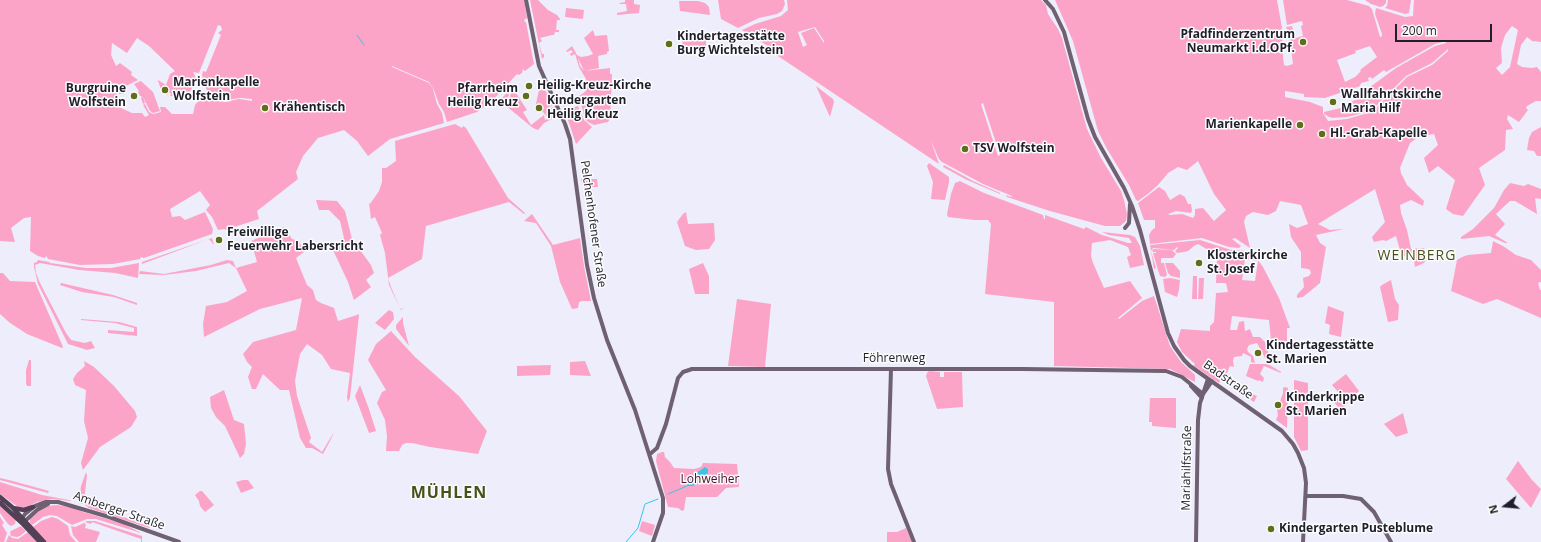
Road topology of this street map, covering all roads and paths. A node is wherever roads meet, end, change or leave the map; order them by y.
1 (526, 0) edge
2 (1046, 1) edge
3 (1129, 198) junction
4 (1125, 228) dead end
5 (891, 369) junction
6 (1210, 380) junction
7 (1202, 396) junction
8 (650, 454) junction
9 (1306, 496) junction
10 (0, 497) edge
11 (52, 502) junction
12 (0, 503) edge
13 (12, 507) junction
14 (33, 507) junction
15 (22, 521) junction
16 (40, 542) edge
17 (44, 542) edge
18 (179, 542) edge
19 (654, 542) edge
20 (914, 542) edge
21 (1196, 542) edge
22 (1303, 542) edge
23 (1391, 542) edge

1 - 8 main road, Pelchenhofener Straße
2 - 3 main road, Badstraße
3 - 4 main road
3 - 6 main road, Badstraße
5 - 7 main road, Föhrenweg
5 - 8 main road, Föhrenweg
5 - 20 main road
6 - 7 main road, Mariahilfstraße
6 - 9 main road, Badstraße
7 - 21 main road, Mariahilfstraße
8 - 19 main road, Pelchenhofener Straße
9 - 22 main road, Badstraße
9 - 23 main road
10 - 13 main road
11 - 14 main road, Amberger Straße
11 - 15 main road
11 - 18 main road, Amberger Straße
12 - 15 main road
13 - 14 main road
13 - 15 main road
14 - 15 main road
15 - 16 main road
15 - 17 main road

